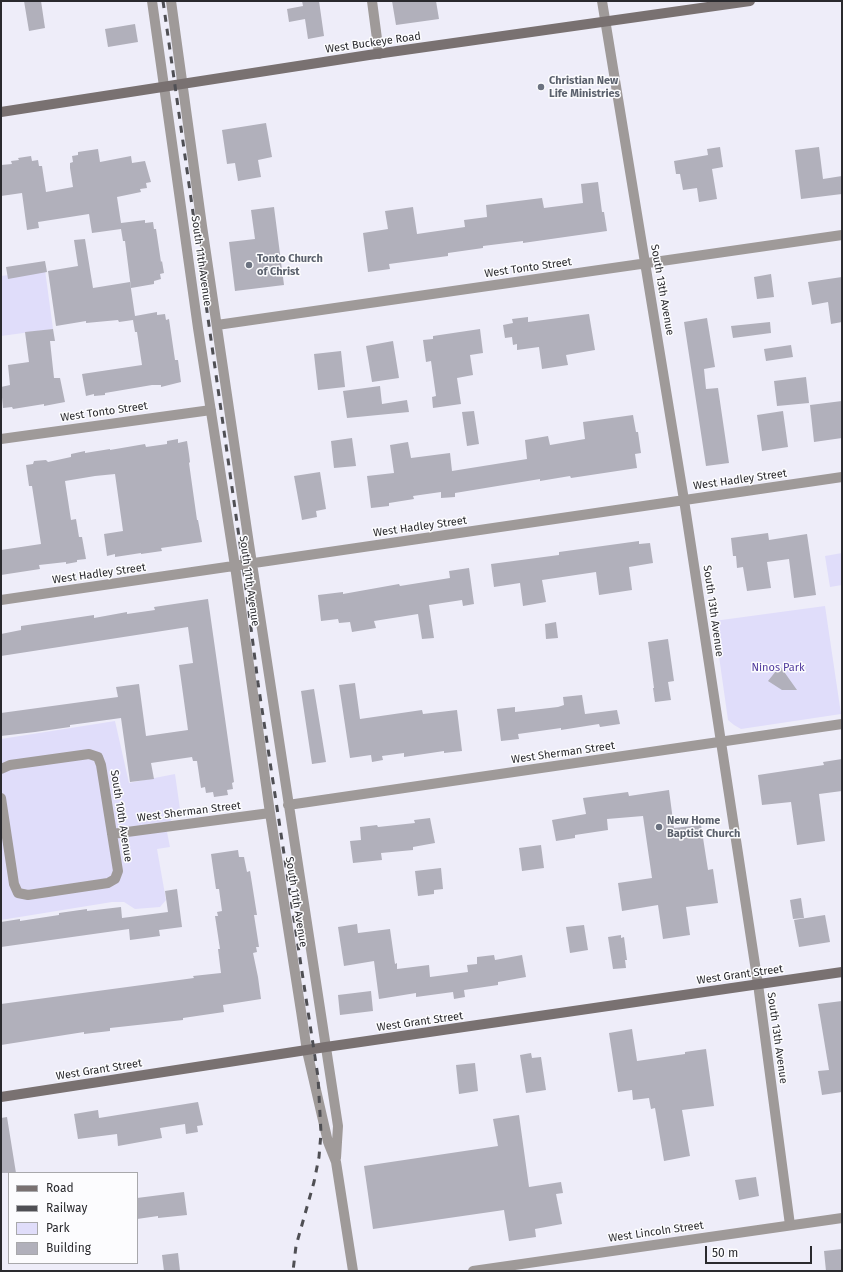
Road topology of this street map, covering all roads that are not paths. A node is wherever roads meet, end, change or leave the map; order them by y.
1 (152, 1) edge
2 (171, 1) edge
3 (372, 1) edge
4 (602, 1) edge
5 (750, 1) edge
6 (605, 21) junction
7 (379, 54) junction
8 (183, 84) junction
9 (165, 87) junction
10 (1, 112) edge
11 (842, 235) edge
12 (645, 263) junction
13 (216, 325) junction
14 (211, 410) junction
15 (1, 439) edge
16 (842, 477) edge
17 (684, 500) junction
18 (252, 563) junction
19 (235, 566) junction
20 (1, 600) edge
21 (842, 724) edge
22 (720, 742) junction
23 (1, 769) edge
24 (1, 798) edge
25 (288, 805) junction
26 (270, 813) junction
27 (112, 834) junction
28 (5, 850) edge
29 (842, 972) edge
30 (758, 984) junction
31 (326, 1047) junction
32 (308, 1051) junction
33 (1, 1097) edge
34 (336, 1162) junction
35 (842, 1218) edge
36 (790, 1225) junction
37 (353, 1271) edge
38 (473, 1271) edge

1 - 9 street, South 11th Avenue
2 - 8 street, South 11th Avenue
3 - 7 street
4 - 6 street, South 13th Avenue
5 - 6 main road, West Buckeye Road
6 - 7 main road, West Buckeye Road
6 - 12 street, South 13th Avenue
7 - 8 main road, West Buckeye Road
8 - 9 main road, West Buckeye Road
8 - 13 street, South 11th Avenue
9 - 10 main road, West Buckeye Road
9 - 14 street, South 11th Avenue
11 - 12 street, West Tonto Street
12 - 13 street, West Tonto Street
12 - 17 street, South 13th Avenue
13 - 18 street, South 11th Avenue
14 - 15 street, West Tonto Street
14 - 19 street, South 11th Avenue
16 - 17 street, West Hadley Street
17 - 18 street, West Hadley Street
17 - 22 street, South 13th Avenue
18 - 19 street, West Hadley Street
18 - 25 street, South 11th Avenue
19 - 20 street, West Hadley Street
19 - 26 street, South 11th Avenue
21 - 22 street, West Sherman Street
22 - 25 street, West Sherman Street
22 - 30 street, South 13th Avenue
23 - 27 street, South 10th Avenue
24 - 28 street
25 - 31 street, South 11th Avenue
26 - 27 street, West Sherman Street
26 - 32 street, South 11th Avenue
27 - 28 street, South 10th Avenue
29 - 30 main road, West Grant Street
30 - 31 main road, West Grant Street
30 - 36 street, South 13th Avenue
31 - 32 main road, West Grant Street
31 - 34 street, South 11th Avenue
32 - 33 main road, West Grant Street
32 - 34 street, South 11th Avenue
34 - 37 street, South 11th Avenue
35 - 36 street, West Lincoln Street
36 - 38 street, West Lincoln Street

